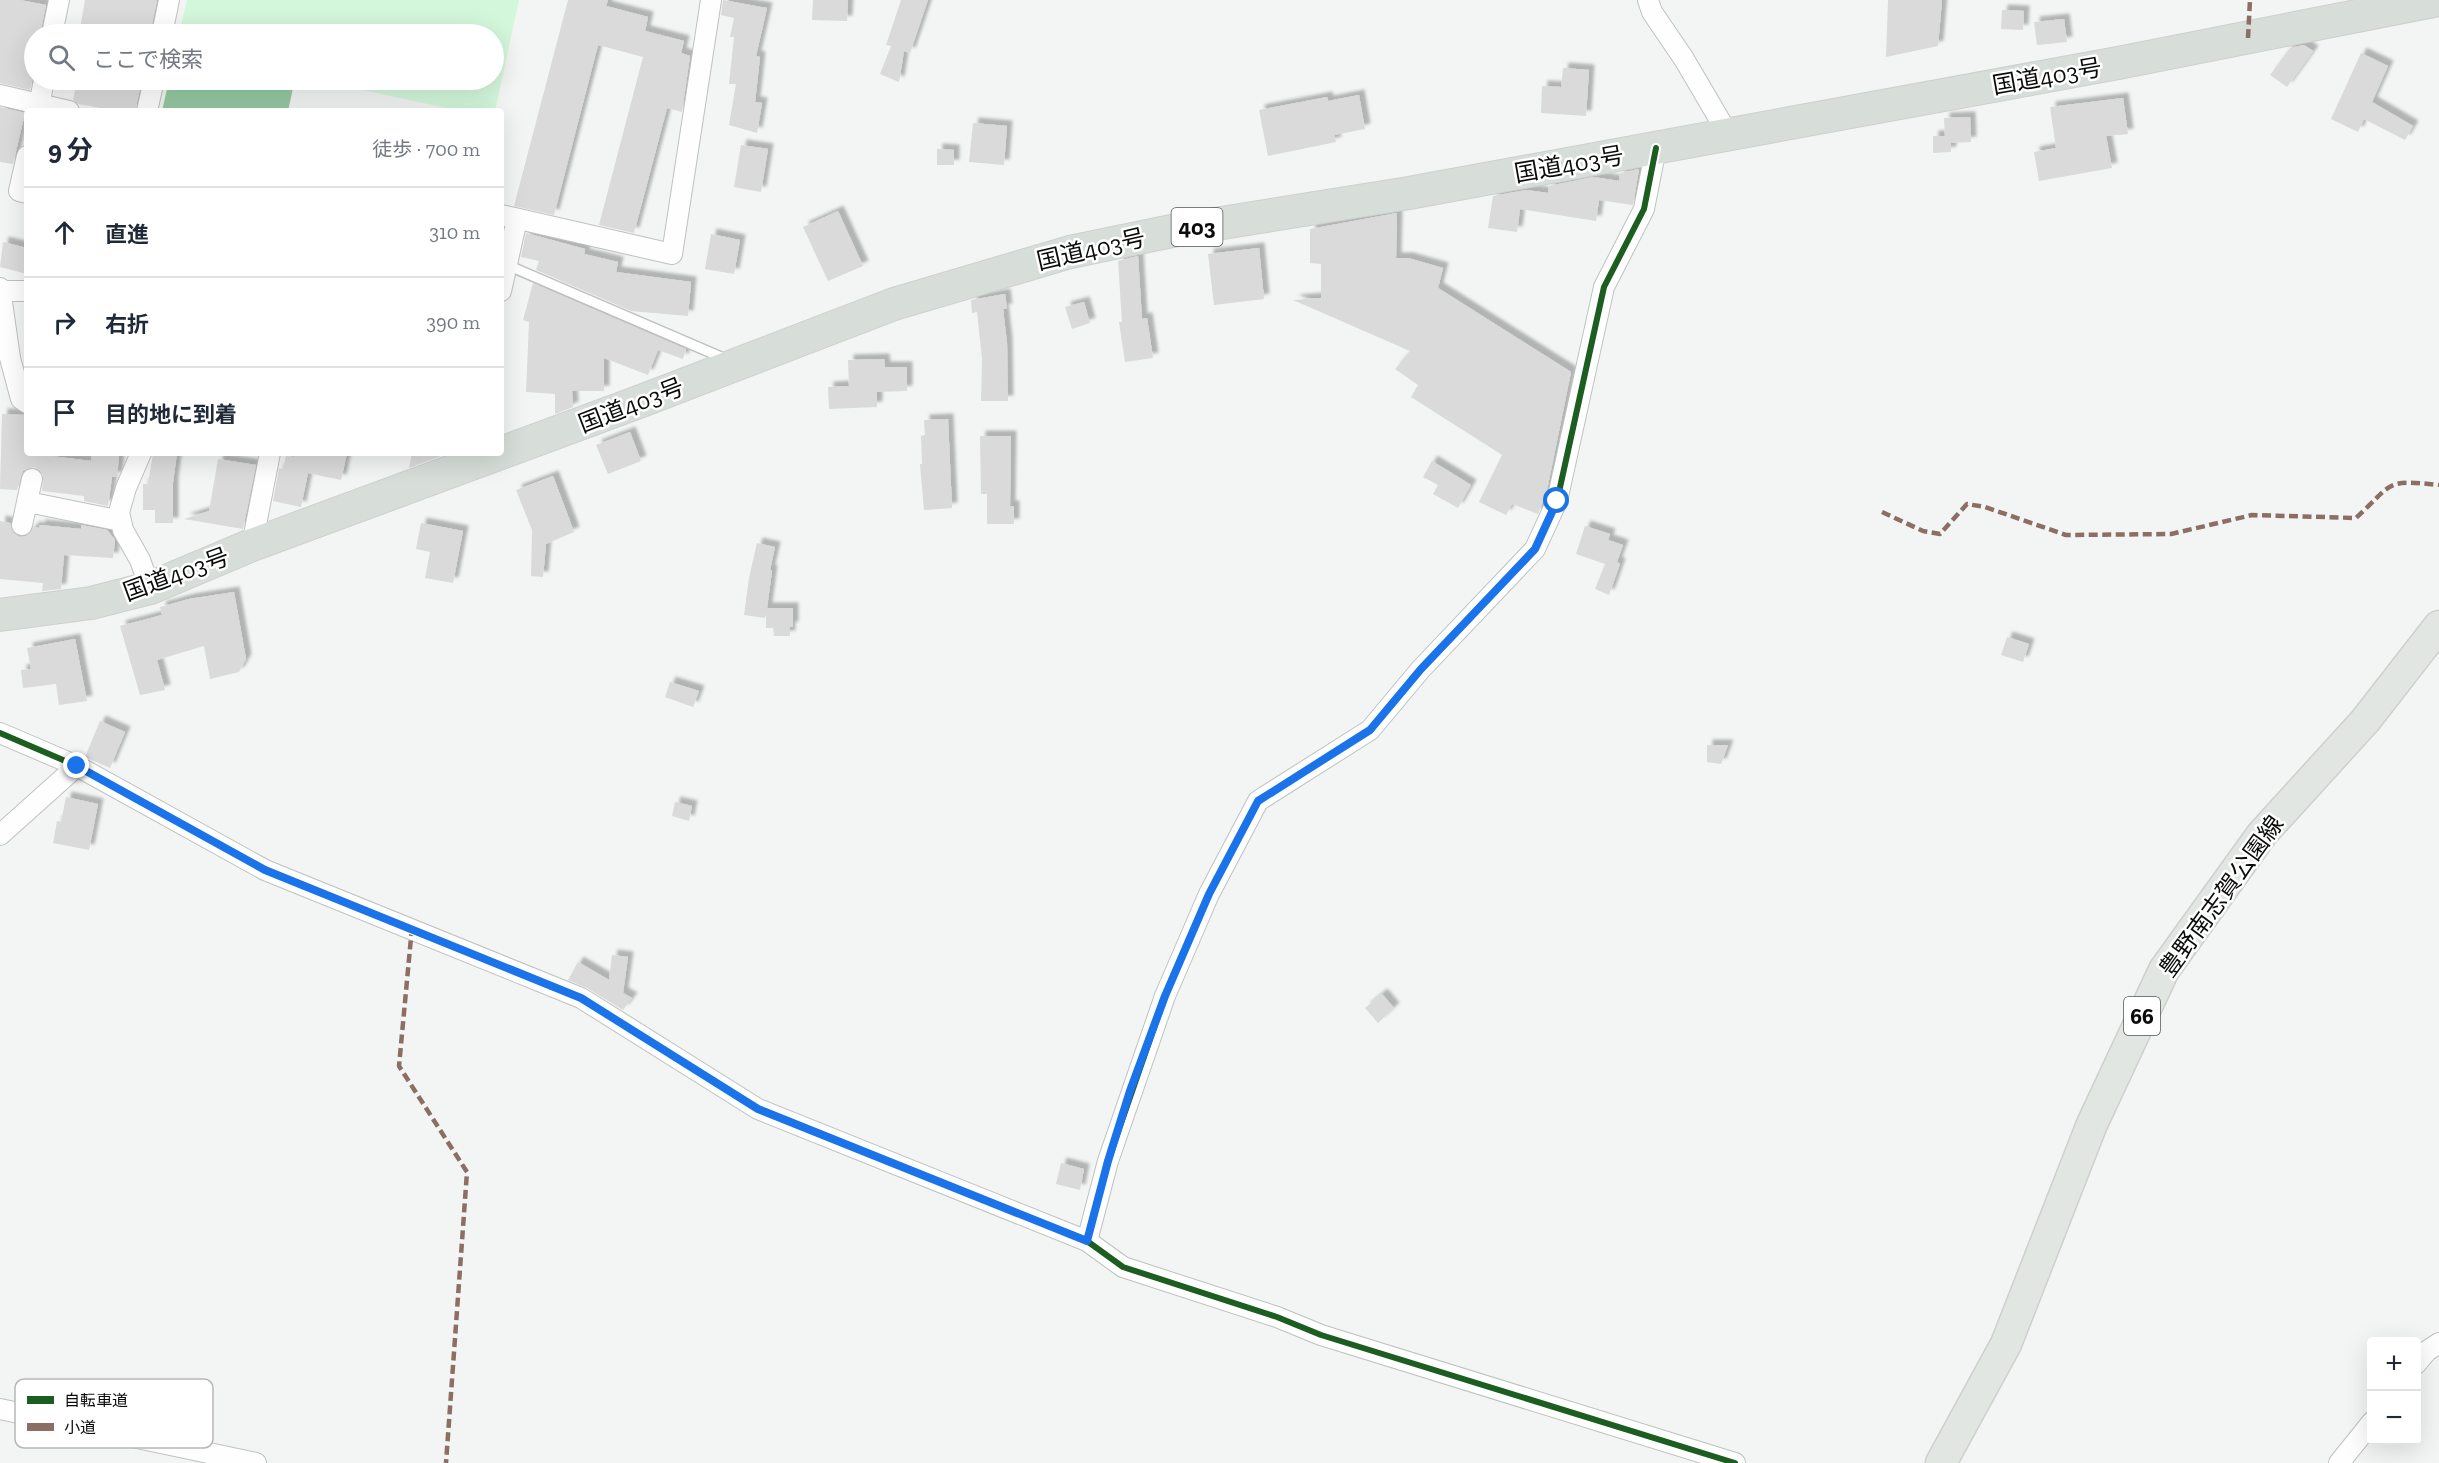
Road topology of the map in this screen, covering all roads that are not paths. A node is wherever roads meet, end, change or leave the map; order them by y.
1 (59, 0) edge
2 (169, 0) edge
3 (711, 0) edge
4 (1648, 0) edge
5 (2438, 0) edge
6 (54, 24) edge
7 (164, 24) edge
8 (42, 90) edge
9 (152, 90) edge
10 (0, 95) edge
11 (39, 108) edge
12 (148, 108) edge
13 (1728, 134) junction
14 (1656, 147) junction
15 (24, 169) edge
16 (24, 192) edge
17 (509, 217) edge
18 (507, 265) junction
19 (504, 278) edge
20 (1, 289) edge
21 (24, 291) edge
22 (739, 365) junction
23 (24, 401) edge
24 (504, 449) edge
25 (140, 456) edge
26 (269, 456) edge
27 (479, 458) edge
28 (32, 479) dead end
29 (28, 502) junction
30 (121, 521) junction
31 (22, 525) dead end
32 (252, 545) junction
33 (150, 588) junction
34 (0, 615) edge
35 (2439, 626) edge
36 (0, 733) edge
37 (77, 766) junction
38 (0, 836) edge
39 (1087, 1241) junction
40 (2439, 1343) edge
41 (2421, 1358) edge
42 (0, 1409) edge
43 (15, 1412) edge
44 (2367, 1428) edge
45 (185, 1448) edge
46 (256, 1463) edge
47 (1735, 1463) edge
48 (1941, 1463) edge
49 (2339, 1463) edge

1 - 6 street
2 - 7 street
3 - 17 street
4 - 13 street
5 - 13 highway, 国道403号 / 403
8 - 11 street
9 - 12 street
10 - 11 street
13 - 14 highway, 国道403号 / 403
14 - 22 highway, 国道403号 / 403
14 - 39 street
15 - 16 street
17 - 18 street
18 - 19 street
18 - 22 lane
20 - 21 street
20 - 23 street
22 - 24 highway, 国道403号 / 403
25 - 30 street
26 - 32 street
27 - 32 highway, 国道403号 / 403
28 - 29 street
29 - 30 street
29 - 31 street
30 - 33 street
32 - 33 highway, 国道403号 / 403
33 - 34 highway, 国道403号 / 403
35 - 48 main road, 豊野南志賀公園線 / 66
36 - 37 street
37 - 38 street
37 - 39 street
39 - 47 street
40 - 41 street
42 - 43 street
44 - 49 street
45 - 46 street

